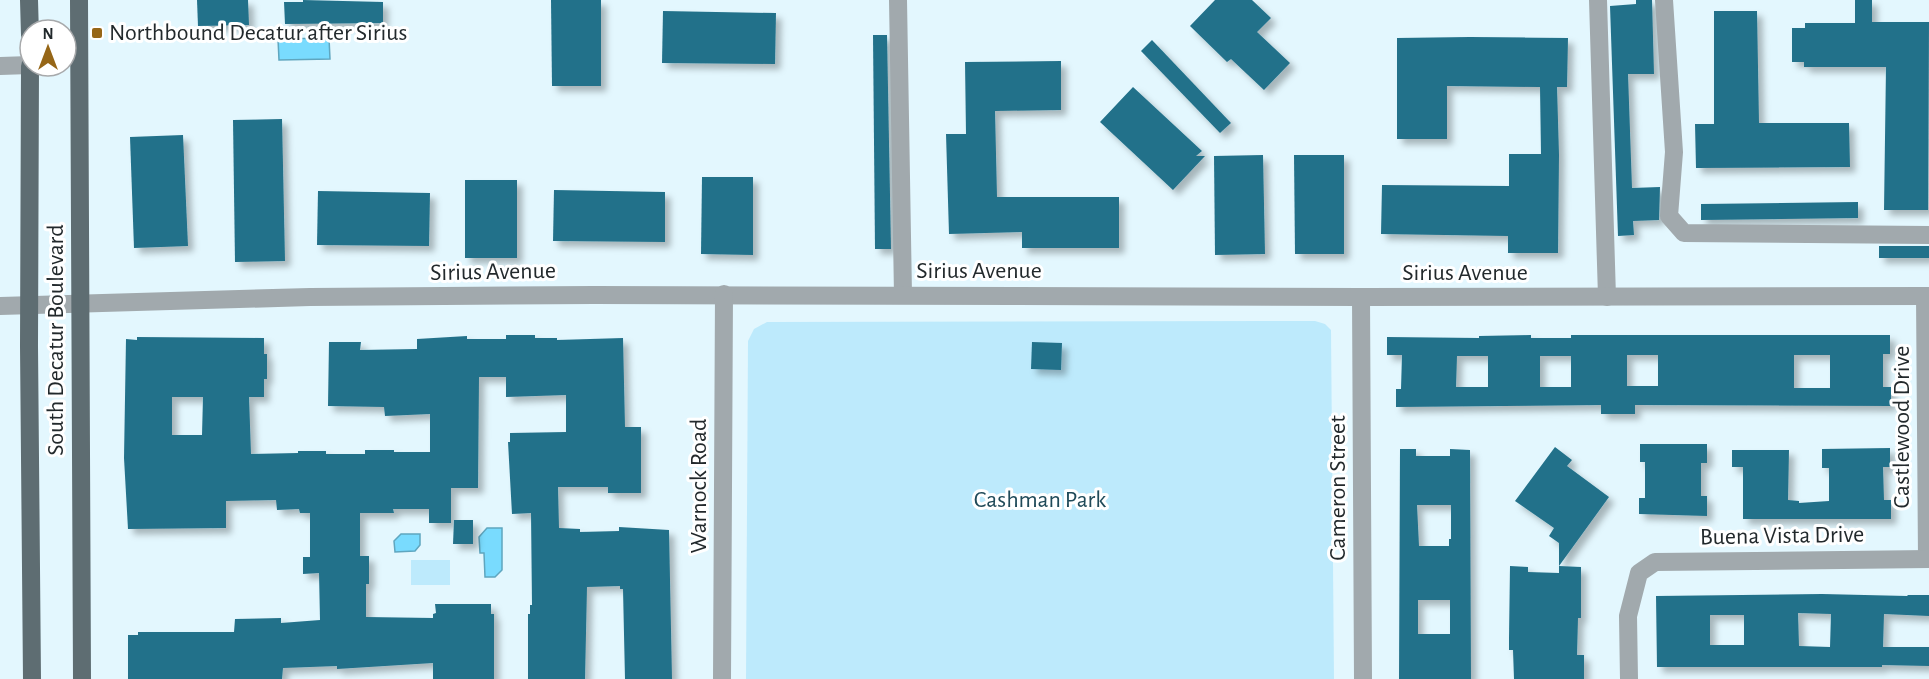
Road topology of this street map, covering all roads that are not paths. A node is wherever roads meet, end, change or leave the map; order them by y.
1 (29, 0) edge
2 (79, 0) edge
3 (898, 0) edge
4 (1598, 0) edge
5 (1664, 0) edge
6 (30, 18) edge
7 (18, 65) edge
8 (0, 66) edge
9 (30, 78) edge
10 (1929, 235) edge
11 (724, 294) junction
12 (903, 295) junction
13 (1927, 296) edge
14 (1361, 297) junction
15 (1607, 297) junction
16 (80, 302) junction
17 (29, 304) junction
18 (0, 306) edge
19 (1928, 559) edge
20 (32, 679) edge
21 (82, 679) edge
22 (722, 679) edge
23 (1363, 679) edge
24 (1629, 679) edge

1 - 6 main road
2 - 16 main road, South Decatur Boulevard
3 - 12 street
4 - 15 street
5 - 10 street
7 - 8 street
9 - 17 main road, South Decatur Boulevard
11 - 12 street, Sirius Avenue
11 - 16 street, Sirius Avenue
11 - 22 street, Warnock Road
12 - 14 street, Sirius Avenue
13 - 15 street, Sirius Avenue
13 - 19 street, Castlewood Drive
14 - 15 street, Sirius Avenue
14 - 23 street, Cameron Street
16 - 17 street, Sirius Avenue
16 - 21 main road, South Decatur Boulevard
17 - 18 street, Sirius Avenue
17 - 20 main road, South Decatur Boulevard
19 - 24 street, Buena Vista Drive

